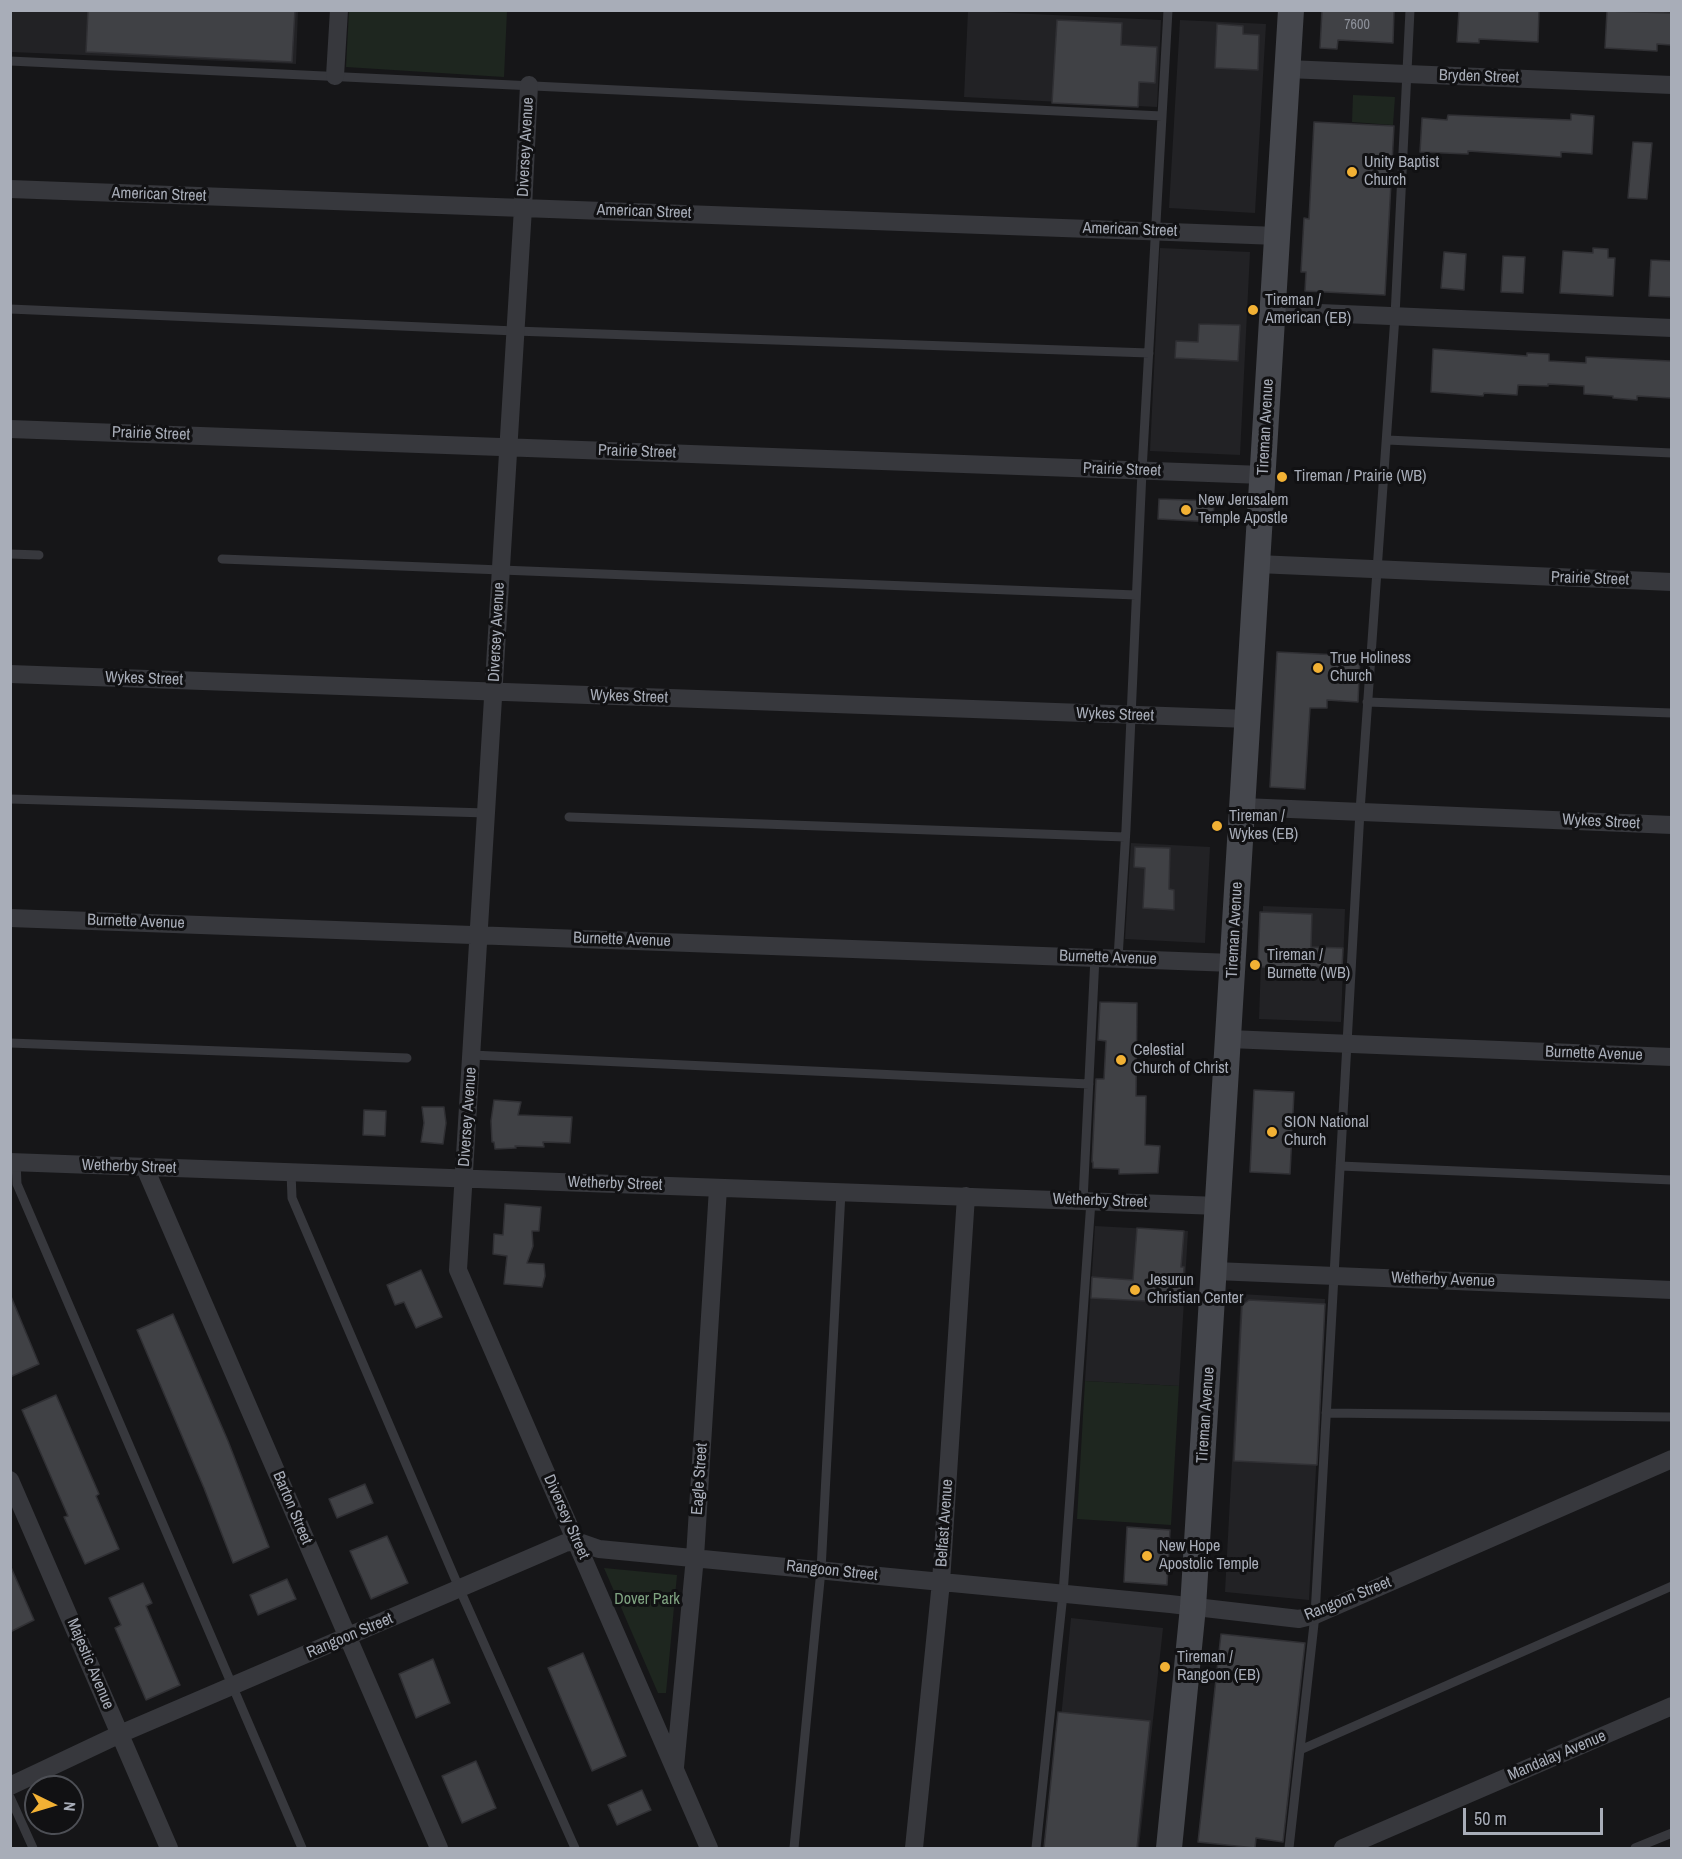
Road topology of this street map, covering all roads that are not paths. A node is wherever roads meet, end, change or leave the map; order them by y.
1 (339, 10) edge
2 (1168, 10) edge
3 (1291, 10) edge
4 (1410, 10) edge
5 (10, 61) edge
6 (1287, 69) junction
7 (1406, 74) junction
8 (335, 76) junction
9 (529, 85) junction
10 (1671, 85) edge
11 (1162, 116) junction
12 (10, 189) edge
13 (523, 208) junction
14 (1157, 231) junction
15 (1278, 236) junction
16 (10, 309) edge
17 (1273, 311) junction
18 (1395, 316) junction
19 (1671, 328) edge
20 (515, 331) junction
21 (1149, 353) junction
22 (10, 429) edge
23 (1386, 440) junction
24 (509, 447) junction
25 (1671, 453) edge
26 (1142, 471) junction
27 (1263, 475) junction
28 (10, 554) edge
29 (39, 555) dead end
30 (222, 559) dead end
31 (1257, 564) junction
32 (1377, 569) junction
33 (501, 570) junction
34 (1671, 582) edge
35 (1136, 595) junction
36 (10, 674) edge
37 (494, 692) junction
38 (1367, 702) junction
39 (1671, 713) edge
40 (1130, 716) junction
41 (1248, 719) junction
42 (10, 799) edge
43 (1243, 807) junction
44 (1360, 811) junction
45 (487, 813) junction
46 (569, 817) dead end
47 (1671, 825) edge
48 (1125, 837) junction
49 (10, 918) edge
50 (479, 935) junction
51 (1095, 957) junction
52 (1118, 958) junction
53 (1233, 963) junction
54 (1229, 1039) junction
55 (10, 1043) edge
56 (1347, 1044) junction
57 (472, 1055) junction
58 (1671, 1057) edge
59 (407, 1058) dead end
60 (1089, 1084) junction
61 (13, 1162) edge
62 (1340, 1166) junction
63 (145, 1168) junction
64 (291, 1173) junction
65 (464, 1179) junction
66 (1671, 1180) edge
67 (718, 1188) junction
68 (841, 1192) junction
69 (966, 1196) junction
70 (1087, 1201) junction
71 (1219, 1206) junction
72 (1215, 1270) junction
73 (1334, 1276) junction
74 (1671, 1290) edge
75 (1326, 1413) junction
76 (1671, 1417) edge
77 (1671, 1458) edge
78 (10, 1480) edge
79 (576, 1541) junction
80 (695, 1557) junction
81 (821, 1570) junction
82 (941, 1582) junction
83 (1671, 1586) edge
84 (460, 1590) junction
85 (1063, 1594) junction
86 (1193, 1607) junction
87 (1315, 1615) junction
88 (348, 1636) junction
89 (232, 1686) junction
90 (1671, 1706) edge
91 (120, 1734) junction
92 (1300, 1750) junction
93 (675, 1769) junction
94 (10, 1786) edge
95 (10, 1797) edge
96 (1671, 1833) edge
97 (33, 1848) edge
98 (169, 1848) edge
99 (302, 1848) edge
100 (439, 1848) edge
101 (575, 1848) edge
102 (709, 1848) edge
103 (794, 1848) edge
104 (914, 1848) edge
105 (1036, 1848) edge
106 (1169, 1848) edge
107 (1289, 1848) edge
108 (1343, 1848) edge
109 (1635, 1848) edge

1 - 8 street
2 - 11 lane
3 - 6 street, Tireman Avenue
4 - 7 lane
5 - 8 lane
6 - 7 street, Bryden Street
6 - 15 street, Tireman Avenue
7 - 10 street, Bryden Street
7 - 18 lane
8 - 9 lane
9 - 11 lane
9 - 13 street, Diversey Avenue
11 - 14 lane
12 - 13 street, American Street
13 - 14 street, American Street
13 - 20 street, Diversey Avenue
14 - 15 street, American Street
14 - 21 lane
15 - 17 street, Tireman Avenue
16 - 20 lane
17 - 18 street
17 - 27 street, Tireman Avenue
18 - 19 street
18 - 23 lane
20 - 21 lane
20 - 24 street, Diversey Avenue
21 - 26 lane
22 - 24 street, Prairie Street
23 - 25 lane
23 - 32 lane
24 - 26 street, Prairie Street
24 - 33 street, Diversey Avenue
26 - 27 street, Prairie Street
26 - 35 lane
27 - 31 street, Tireman Avenue
28 - 29 lane
30 - 33 lane
31 - 32 street, Prairie Street
31 - 41 street, Tireman Avenue
32 - 34 street, Prairie Street
32 - 38 lane
33 - 35 lane
33 - 37 street, Diversey Avenue
35 - 40 lane
36 - 37 street, Wykes Street
37 - 40 street, Wykes Street
37 - 45 street, Diversey Avenue
38 - 39 lane
38 - 44 lane
40 - 41 street, Wykes Street
40 - 48 lane
41 - 43 street, Tireman Avenue
42 - 45 lane
43 - 44 street, Wykes Street
43 - 53 street, Tireman Avenue
44 - 47 street, Wykes Street
44 - 56 lane
45 - 50 street, Diversey Avenue
46 - 48 lane
48 - 52 lane
49 - 50 street, Burnette Avenue
50 - 51 street, Burnette Avenue
50 - 57 street, Diversey Avenue
51 - 52 street, Burnette Avenue
51 - 60 lane
52 - 53 street, Burnette Avenue
53 - 54 street, Tireman Avenue
54 - 56 street, Burnette Avenue
54 - 71 street, Tireman Avenue
55 - 59 lane
56 - 58 street, Burnette Avenue
56 - 62 lane
57 - 60 lane
57 - 65 street, Diversey Avenue
60 - 70 lane
61 - 63 street, Wetherby Street
61 - 89 lane
62 - 66 lane
62 - 73 lane
63 - 64 street, Wetherby Street
63 - 88 street, Barton Street
64 - 65 street, Wetherby Street
64 - 84 lane
65 - 67 street, Wetherby Street
65 - 79 street, Diversey Street
67 - 68 street, Wetherby Street
67 - 80 street, Eagle Street
68 - 69 street, Wetherby Street
68 - 81 lane
69 - 70 street, Wetherby Street
69 - 82 street, Belfast Avenue
70 - 71 street, Wetherby Street
70 - 85 lane
71 - 72 street, Tireman Avenue
72 - 73 street, Wetherby Avenue
72 - 86 street, Tireman Avenue
73 - 74 street, Wetherby Avenue
73 - 75 lane
75 - 76 lane
75 - 87 lane
77 - 87 street, Rangoon Street
78 - 91 street, Majestic Avenue
79 - 80 street, Rangoon Street
79 - 84 street, Rangoon Street
79 - 93 street, Diversey Street
80 - 81 street, Rangoon Street
80 - 93 street, Eagle Street
81 - 82 street, Rangoon Street
81 - 103 lane
82 - 85 street, Rangoon Street
82 - 104 street, Belfast Avenue
83 - 92 lane
84 - 88 street, Rangoon Street
84 - 101 lane
85 - 86 street, Rangoon Street
85 - 105 lane
86 - 87 street, Rangoon Street
86 - 106 street, Tireman Avenue
87 - 92 lane
88 - 89 street, Rangoon Street
88 - 100 street, Barton Street
89 - 91 street, Rangoon Street
89 - 99 lane
90 - 108 street, Mandalay Avenue
91 - 94 street, Rangoon Street
91 - 98 street, Majestic Avenue
92 - 107 lane
93 - 102 street, Diversey Street
95 - 97 lane
96 - 109 lane

